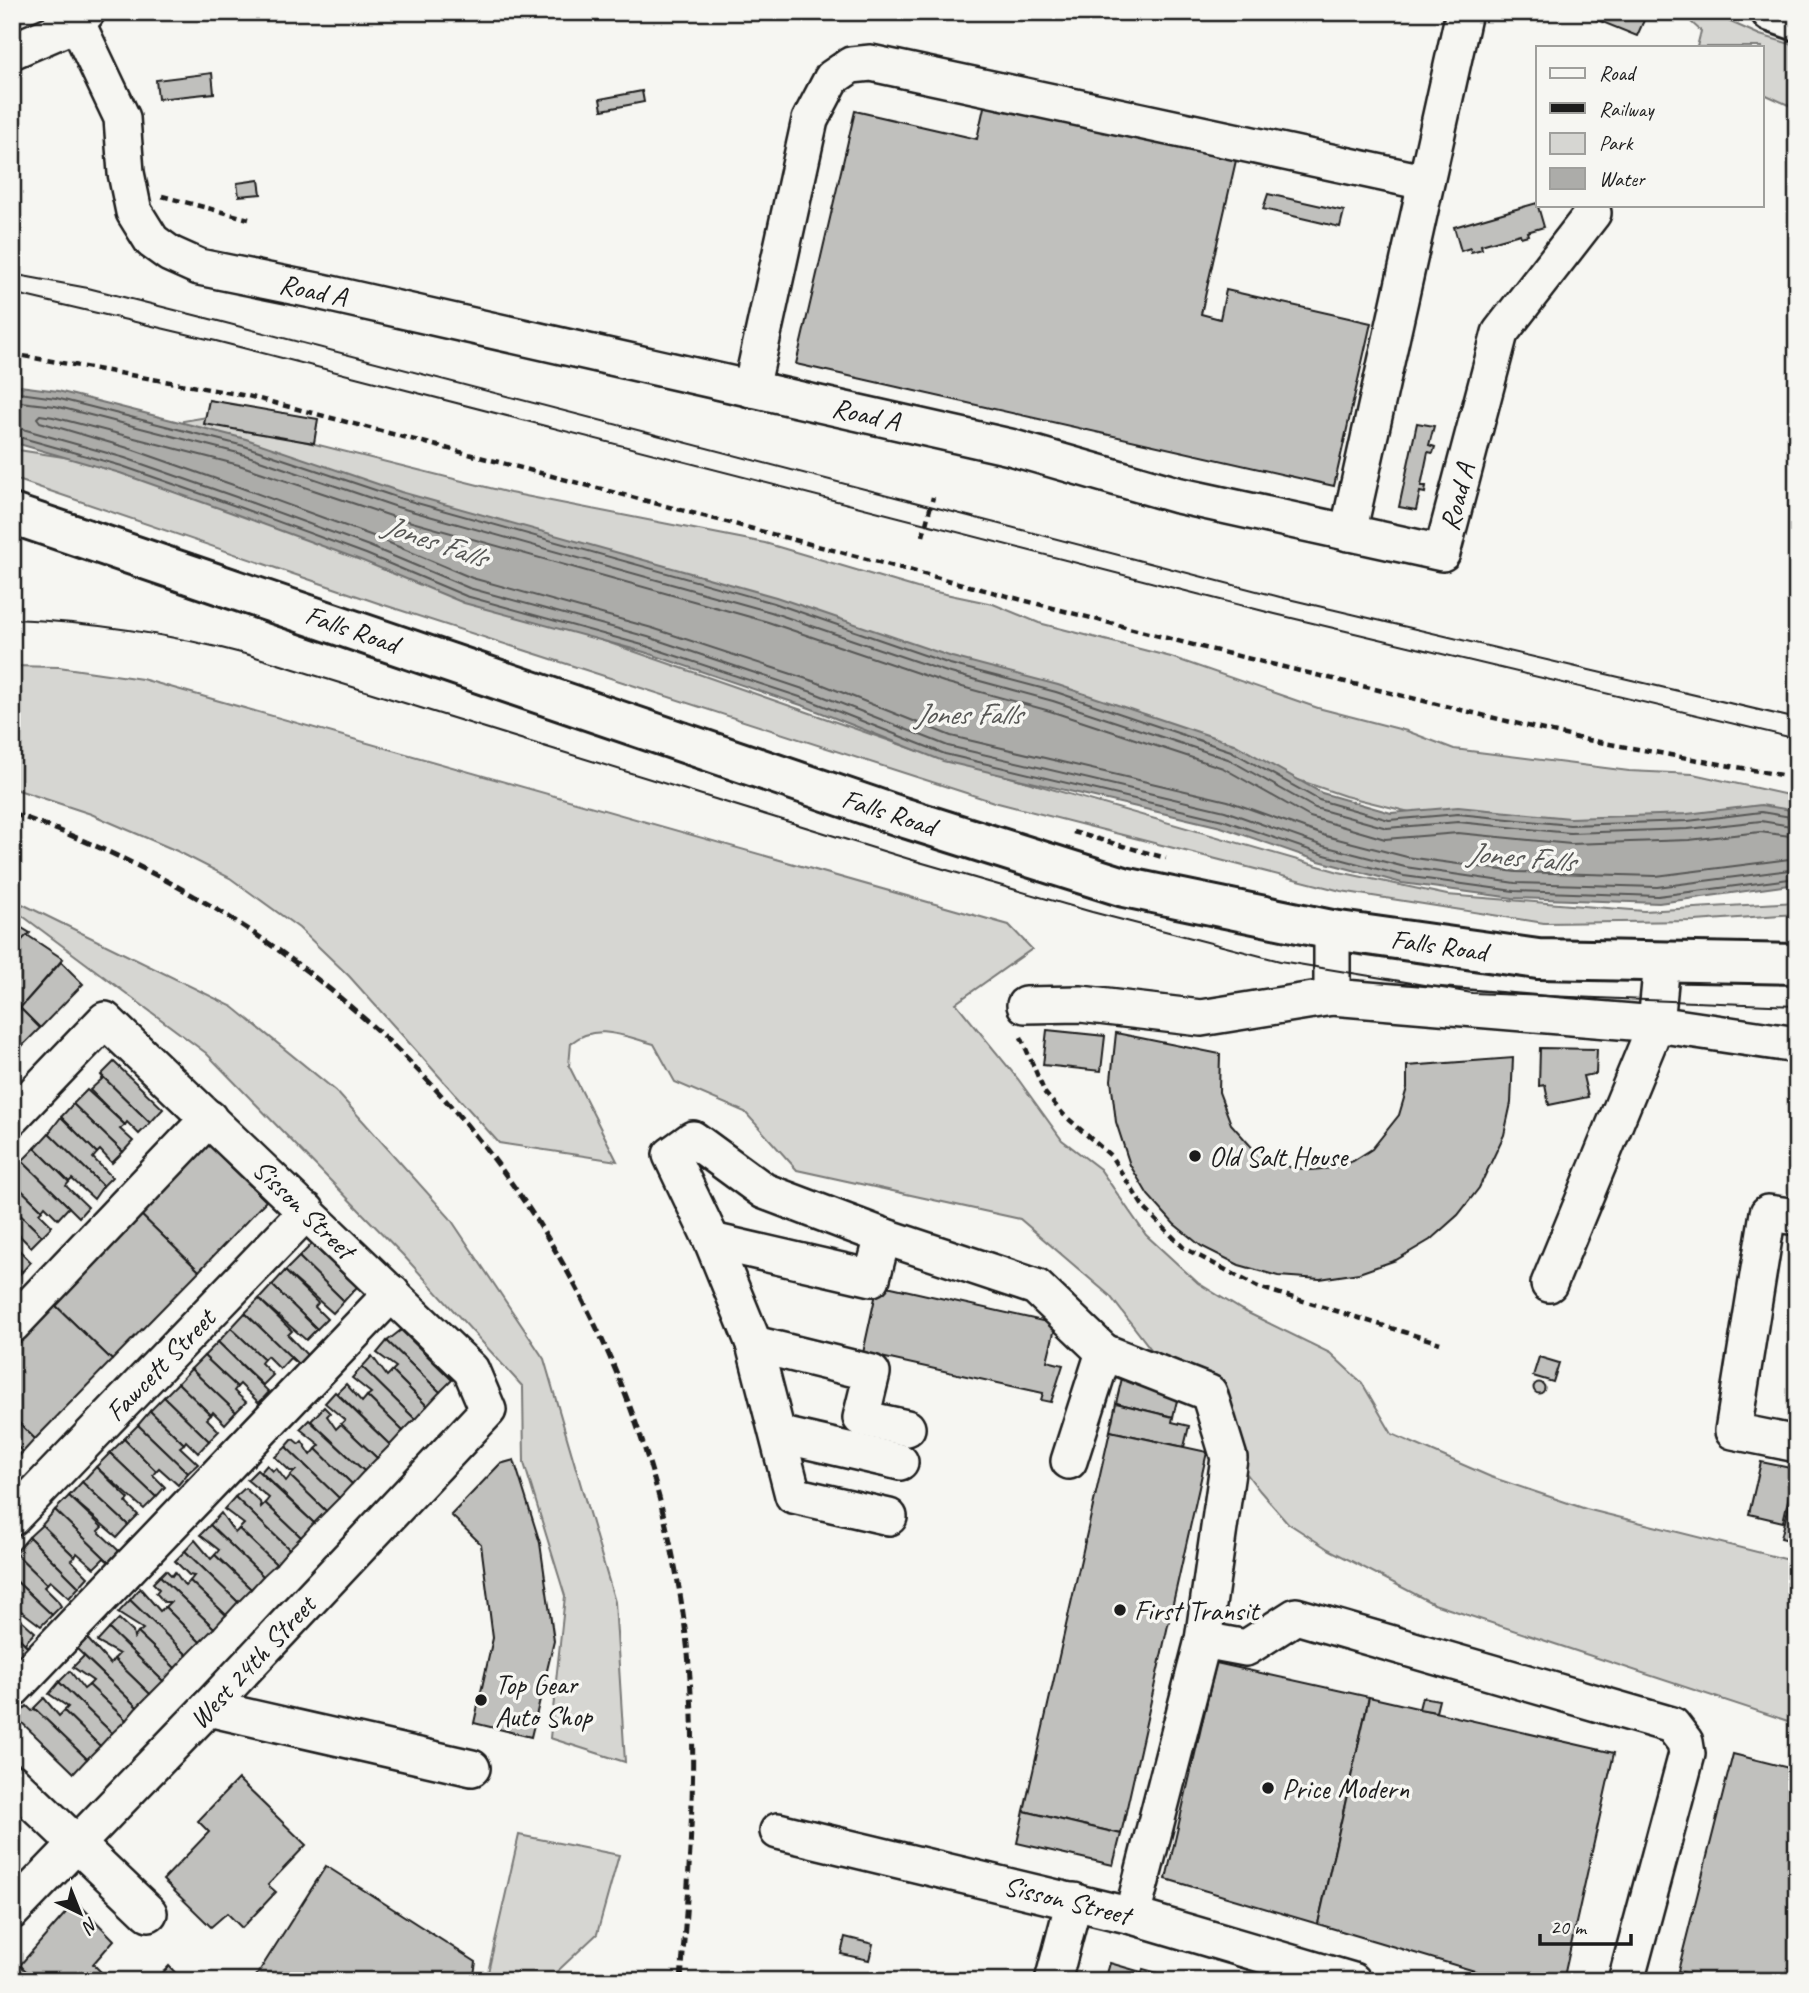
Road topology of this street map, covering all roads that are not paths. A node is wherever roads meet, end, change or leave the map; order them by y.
1 (1464, 12) edge
2 (1771, 12) edge
3 (82, 18) edge
4 (1797, 21) edge
5 (12, 51) edge
6 (1424, 182) junction
7 (1593, 213) dead end
8 (751, 389) junction
9 (12, 514) edge
10 (1348, 533) junction
11 (1332, 930) junction
12 (1662, 962) junction
13 (1797, 964) edge
14 (1332, 997) junction
15 (1025, 1005) road end
16 (1656, 1024) junction
17 (1797, 1045) edge
18 (12, 1117) edge
19 (209, 1118) junction
20 (307, 1211) junction
21 (1797, 1217) edge
22 (883, 1236) junction
23 (712, 1241) junction
24 (1549, 1284) dead end
25 (392, 1293) junction
26 (12, 1325) edge
27 (754, 1344) junction
28 (1104, 1352) junction
29 (488, 1410) joint
30 (907, 1428) dead end
31 (778, 1434) junction
32 (1797, 1444) edge
33 (1069, 1461) dead end
34 (900, 1462) dead end
35 (889, 1517) dead end
36 (12, 1518) edge
37 (1203, 1640) junction
38 (12, 1690) edge
39 (208, 1708) junction
40 (472, 1768) dead end
41 (12, 1782) edge
42 (778, 1831) dead end
43 (77, 1845) junction
44 (1074, 1901) junction
45 (12, 1911) edge
46 (149, 1913) dead end
47 (1132, 1916) junction
48 (1053, 1981) edge
49 (1353, 1981) edge
50 (1626, 1981) edge

1 - 6 street
2 - 4 main road
3 - 5 street
3 - 8 street, Road A
6 - 8 street
6 - 10 street
7 - 10 street, Road A
8 - 10 street, Road A
9 - 11 main road, Falls Road
11 - 12 main road, Falls Road
11 - 14 street
12 - 13 main road, Falls Road
12 - 16 street
14 - 15 street
14 - 16 street
16 - 17 street
16 - 24 street
18 - 19 street, Sisson Street
19 - 20 street, Sisson Street
19 - 26 street
20 - 25 street, Sisson Street
20 - 36 street, Fawcett Street
21 - 32 street
22 - 23 street
22 - 23 street
22 - 28 street
23 - 27 street
25 - 29 street, Sisson Street
25 - 38 street
27 - 30 street
27 - 31 street
28 - 33 street
28 - 37 street
29 - 39 street, West 24th Street
31 - 34 street
31 - 35 street
37 - 47 street
37 - 50 street
39 - 40 street
39 - 43 street, West 24th Street
41 - 43 street
42 - 44 street, Sisson Street
43 - 45 street, West 24th Street
43 - 46 street
44 - 47 street, Sisson Street
44 - 48 street
47 - 49 street, Sisson Street

